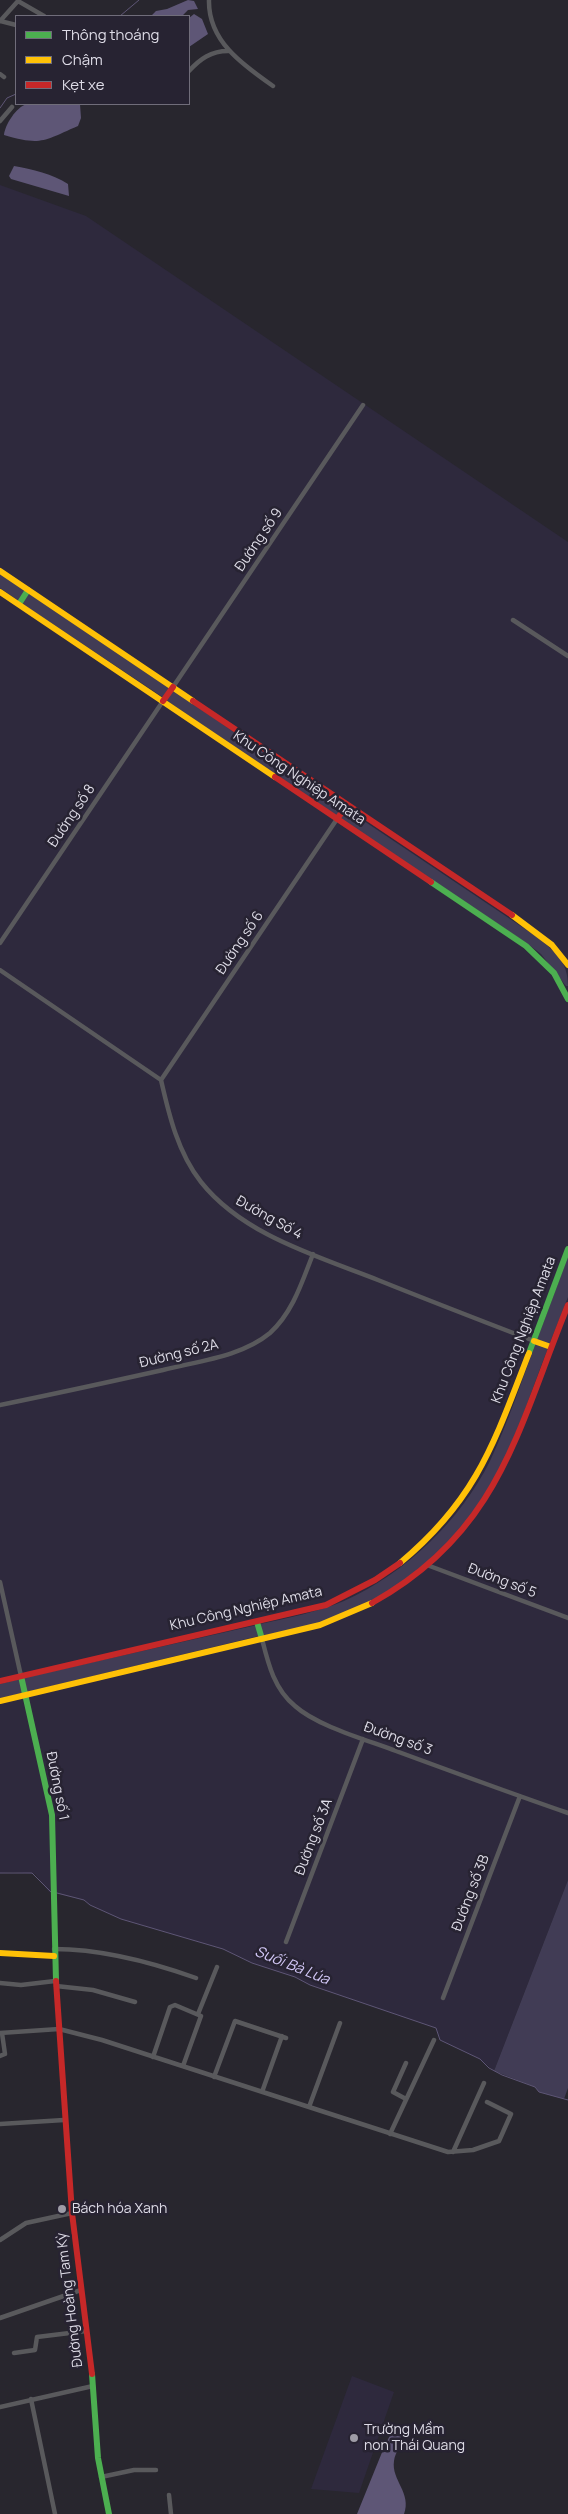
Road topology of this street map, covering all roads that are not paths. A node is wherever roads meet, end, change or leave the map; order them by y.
1 (208, 0) edge
2 (18, 1) edge
3 (42, 15) edge
4 (0, 21) edge
5 (15, 25) edge
6 (228, 51) junction
7 (190, 70) edge
8 (273, 86) dead end
9 (12, 107) dead end
10 (0, 121) edge
11 (363, 405) dead end
12 (0, 571) edge
13 (28, 590) junction
14 (0, 592) edge
15 (19, 604) junction
16 (513, 620) dead end
17 (568, 656) edge
18 (173, 687) junction
19 (163, 701) junction
20 (347, 805) junction
21 (337, 819) junction
22 (0, 943) edge
23 (568, 965) edge
24 (0, 970) edge
25 (568, 999) edge
26 (161, 1080) junction
27 (568, 1249) edge
28 (313, 1254) junction
29 (568, 1305) edge
30 (534, 1341) junction
31 (551, 1347) junction
32 (0, 1405) edge
33 (427, 1564) junction
34 (0, 1582) edge
35 (568, 1618) edge
36 (257, 1622) junction
37 (262, 1639) junction
38 (21, 1676) junction
39 (0, 1681) edge
40 (26, 1696) junction
41 (0, 1701) edge
42 (363, 1739) junction
43 (520, 1796) junction
44 (568, 1813) edge
45 (54, 1902) joint
46 (286, 1942) dead end
47 (54, 1949) junction
48 (0, 1953) edge
49 (54, 1956) junction
50 (217, 1967) dead end
51 (196, 1978) dead end
52 (0, 1983) edge
53 (55, 1984) junction
54 (443, 1998) dead end
55 (135, 2002) dead end
56 (198, 2014) junction
57 (340, 2023) dead end
58 (59, 2029) junction
59 (1, 2033) edge
60 (434, 2040) dead end
61 (0, 2056) edge
62 (153, 2057) junction
63 (406, 2063) dead end
64 (183, 2066) junction
65 (214, 2077) junction
66 (484, 2083) dead end
67 (262, 2092) junction
68 (406, 2099) junction
69 (487, 2102) dead end
70 (309, 2107) junction
71 (64, 2120) junction
72 (0, 2124) edge
73 (390, 2134) junction
74 (453, 2152) junction
75 (72, 2213) junction
76 (0, 2240) edge
77 (81, 2290) junction
78 (0, 2318) edge
79 (86, 2331) junction
80 (14, 2353) dead end
81 (93, 2386) junction
82 (31, 2398) junction
83 (0, 2407) edge
84 (156, 2470) dead end
85 (101, 2476) junction
86 (169, 2495) dead end
87 (55, 2514) edge
88 (109, 2514) edge
89 (170, 2514) edge

1 - 6 street
2 - 3 street
2 - 4 street
4 - 5 street
6 - 7 street
6 - 8 street
9 - 10 street
11 - 18 street, Đường số 9
12 - 13 street, Khu Công Nghiệp Amata
13 - 15 street
13 - 18 street, Khu Công Nghiệp Amata
14 - 15 street, Khu Công Nghiệp Amata
15 - 19 street, Khu Công Nghiệp Amata
16 - 17 street
18 - 19 street
18 - 20 street, Khu Công Nghiệp Amata
19 - 21 street, Khu Công Nghiệp Amata
19 - 22 street, Đường số 8
20 - 21 street
20 - 23 street, Khu Công Nghiệp Amata
21 - 25 street, Khu Công Nghiệp Amata
21 - 26 street, Đường số 6
24 - 26 street
26 - 28 street, Đường Số 4
27 - 30 street, Khu Công Nghiệp Amata
28 - 30 street, Đường Số 4
28 - 32 street, Đường số 2A
29 - 31 street
30 - 31 street
30 - 36 street, Khu Công Nghiệp Amata
31 - 33 street
33 - 35 street, Đường số 5
33 - 37 street
34 - 38 street
36 - 37 street
36 - 38 street, Khu Công Nghiệp Amata
37 - 40 street
37 - 42 street, Đường số 3
38 - 39 street, Khu Công Nghiệp Amata
38 - 40 street, Đường số 1
40 - 41 street
40 - 45 street, Đường số 1
42 - 43 street, Đường số 3
42 - 46 street, Đường số 3A
43 - 44 street, Đường số 3
43 - 54 street, Đường số 3B
45 - 47 street, Đường Hoàng Tam Kỳ
47 - 49 street, Đường Hoàng Tam Kỳ
47 - 51 street
48 - 49 street
49 - 53 street, Đường Hoàng Tam Kỳ
50 - 56 street
52 - 53 street
53 - 55 street
53 - 58 street, Đường Hoàng Tam Kỳ
56 - 62 street
56 - 64 street
57 - 70 street
58 - 59 street
58 - 62 street
58 - 71 street, Đường Hoàng Tam Kỳ
59 - 61 street
60 - 68 street
62 - 64 street
63 - 68 street
64 - 65 street
65 - 67 street
65 - 67 street
66 - 74 street
67 - 70 street
68 - 73 street
69 - 74 street
70 - 73 street
71 - 72 street
71 - 75 street, Đường Hoàng Tam Kỳ
73 - 74 street
75 - 76 street
75 - 77 street, Đường Hoàng Tam Kỳ
77 - 78 street
77 - 79 street, Đường Hoàng Tam Kỳ
79 - 80 street
79 - 81 street, Đường Hoàng Tam Kỳ
81 - 82 street
81 - 85 street, Đường Hoàng Tam Kỳ
82 - 83 street
82 - 87 street
84 - 85 street
85 - 88 street, Đường Hoàng Tam Kỳ
86 - 89 street

